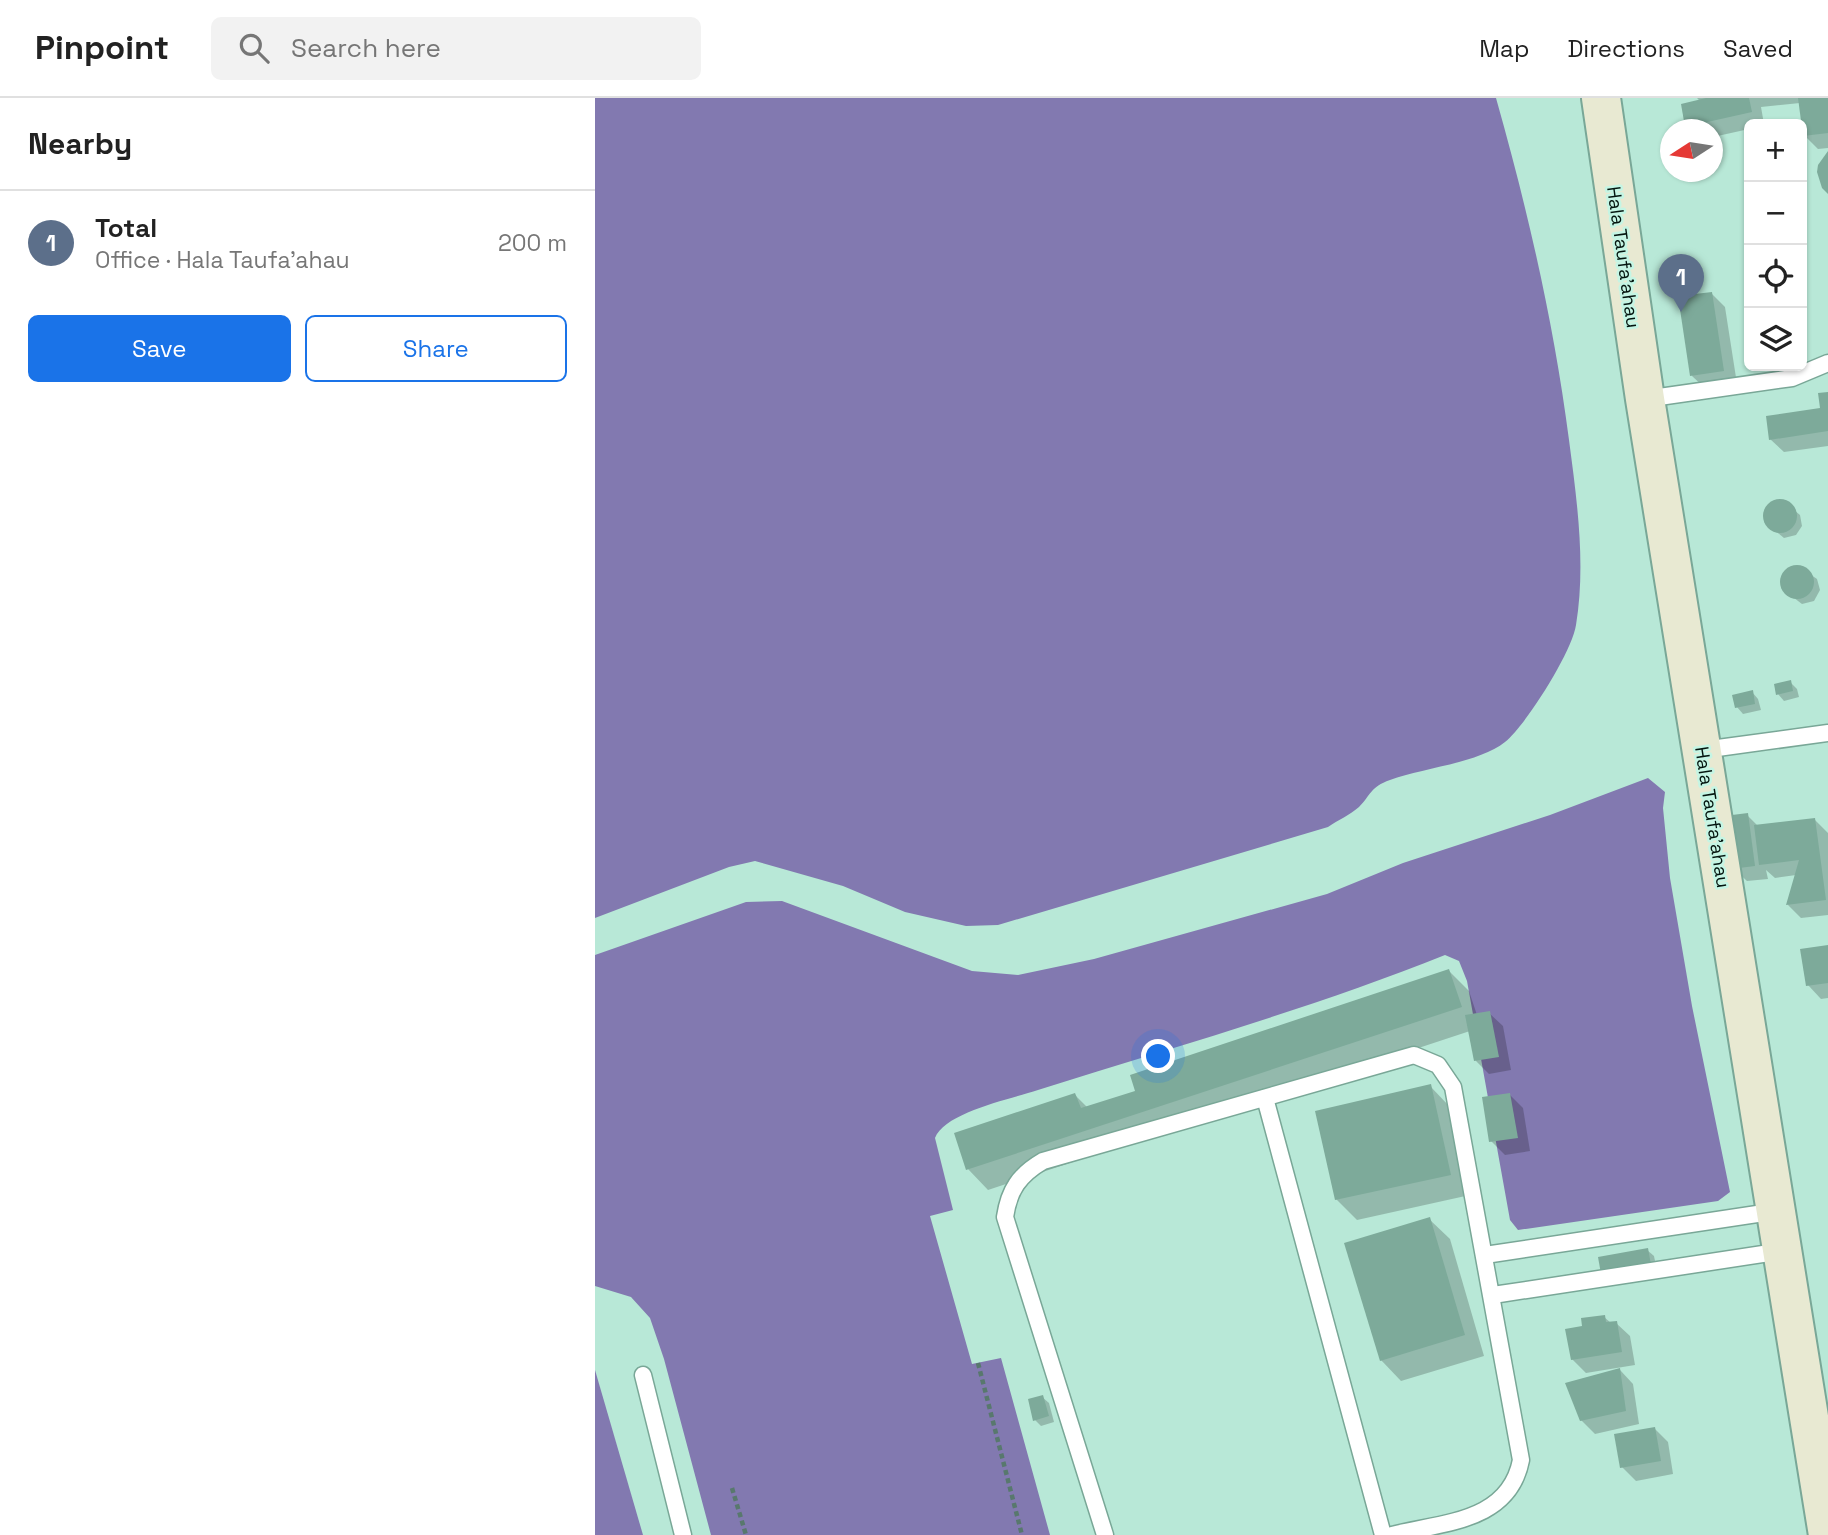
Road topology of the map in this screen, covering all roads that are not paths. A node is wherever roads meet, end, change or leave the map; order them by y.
1 (1601, 98) edge
2 (1828, 363) edge
3 (1645, 400) junction
4 (1828, 733) edge
5 (1703, 750) junction
6 (1265, 1098) junction
7 (1777, 1211) junction
8 (1783, 1251) junction
9 (1485, 1255) junction
10 (1493, 1295) junction
11 (643, 1375) dead end
12 (683, 1535) edge
13 (1105, 1535) edge
14 (1383, 1535) edge
15 (1392, 1535) edge
16 (1828, 1535) edge

1 - 3 street, Hala Taufa'ahau
2 - 3 lane
3 - 5 street, Hala Taufa'ahau
4 - 5 lane
5 - 7 street, Hala Taufa'ahau
6 - 9 lane
6 - 13 lane
6 - 14 lane
7 - 8 street, Hala Taufa'ahau
7 - 9 lane
8 - 10 lane
8 - 16 street, Hala Taufa'ahau
9 - 10 lane
10 - 15 lane
11 - 12 lane

